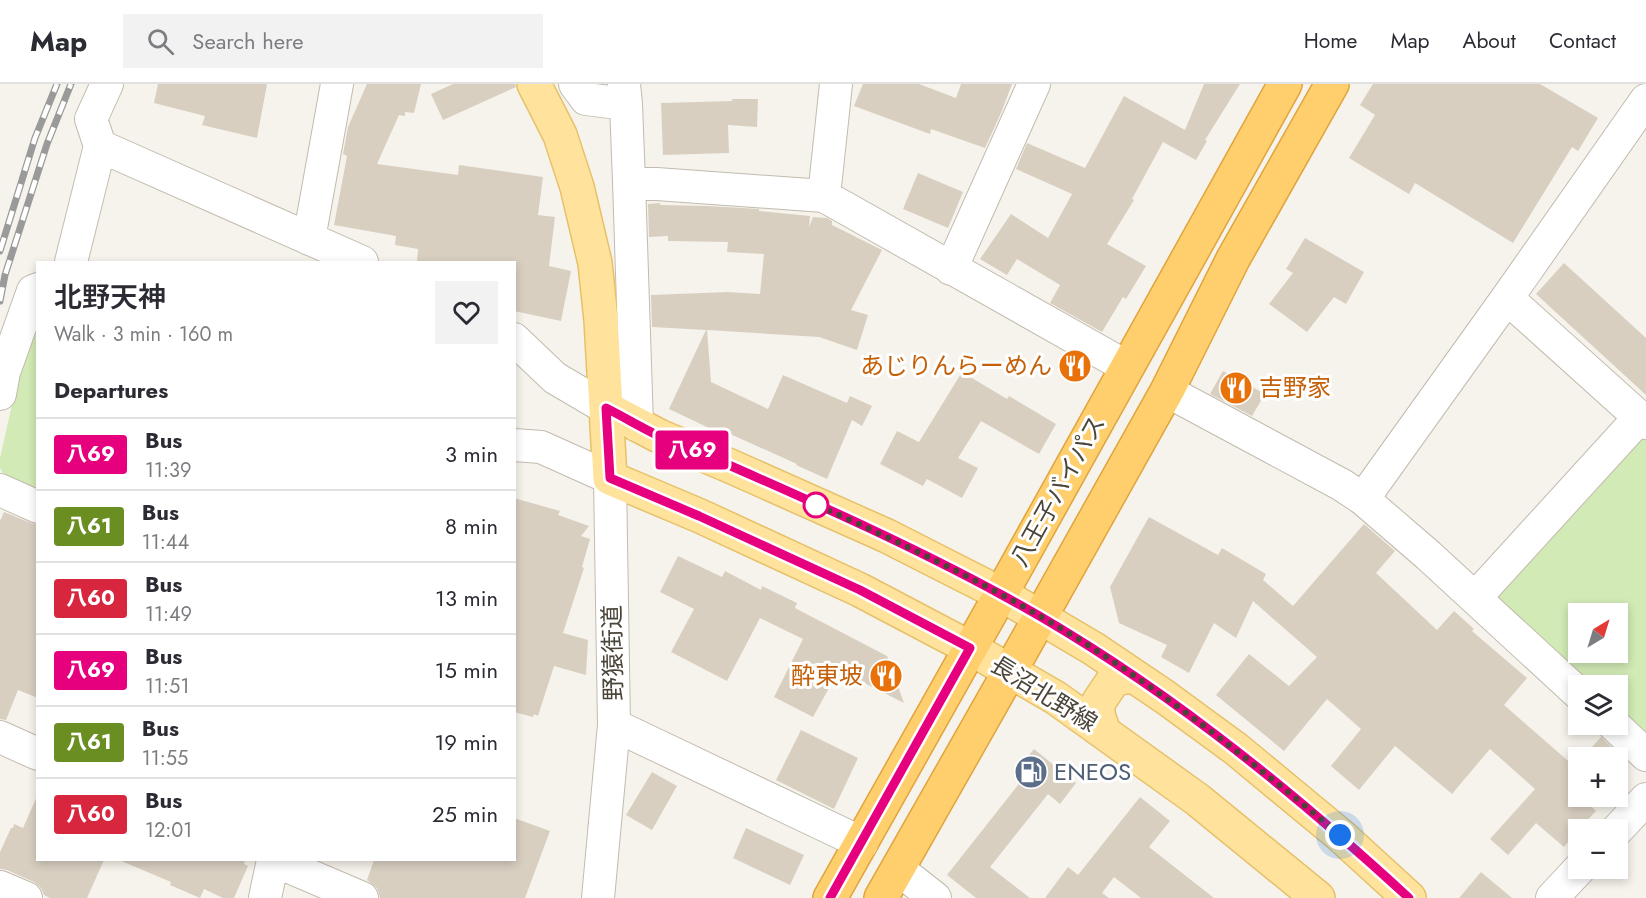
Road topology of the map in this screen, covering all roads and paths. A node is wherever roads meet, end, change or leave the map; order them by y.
1 (107, 84) edge
2 (337, 84) edge
3 (534, 84) edge
4 (575, 84) edge
5 (836, 84) edge
6 (1034, 84) edge
7 (1285, 84) edge
8 (1332, 84) edge
9 (1626, 84) edge
10 (625, 94) edge
11 (1646, 98) edge
12 (100, 146) junction
13 (629, 182) junction
14 (824, 196) junction
15 (309, 239) junction
16 (71, 261) edge
17 (361, 261) edge
18 (951, 268) junction
19 (36, 290) edge
20 (1507, 298) junction
21 (516, 341) edge
22 (1127, 367) junction
23 (1167, 391) junction
24 (0, 394) edge
25 (606, 408) junction
26 (1643, 420) edge
27 (637, 425) junction
28 (516, 445) edge
29 (610, 478) junction
30 (0, 490) edge
31 (1363, 499) junction
32 (36, 506) edge
33 (1001, 594) junction
34 (1475, 598) junction
35 (1041, 617) junction
36 (970, 648) junction
37 (1010, 671) junction
38 (1134, 677) junction
39 (1568, 684) edge
40 (614, 725) junction
41 (1104, 732) junction
42 (1625, 735) edge
43 (0, 737) edge
44 (36, 753) edge
45 (1646, 755) edge
46 (1646, 799) edge
47 (1627, 819) edge
48 (862, 843) junction
49 (273, 861) edge
50 (275, 861) edge
51 (898, 868) junction
52 (1570, 879) edge
53 (0, 887) edge
54 (26, 898) edge
55 (265, 898) edge
56 (362, 898) edge
57 (598, 898) edge
58 (830, 898) edge
59 (881, 898) edge
60 (935, 898) edge
61 (1318, 898) edge
62 (1409, 898) edge
63 (1552, 898) edge

1 - 12 street
2 - 15 street
3 - 25 main road, 野猿街道
4 - 10 street
5 - 14 street
6 - 18 street
7 - 22 highway, 八王子バイパス
8 - 23 highway, 八王子バイパス
9 - 11 street
10 - 13 street
11 - 20 street
12 - 15 street
12 - 16 street
13 - 14 street
13 - 27 street
14 - 18 street
15 - 17 street
18 - 22 street
19 - 24 street
20 - 26 street
20 - 31 street
21 - 25 street
22 - 33 highway, 八王子バイパス
23 - 31 street
23 - 35 highway, 八王子バイパス
25 - 27 main road
25 - 29 main road, 野猿街道
26 - 34 street
27 - 33 main road
28 - 29 street
29 - 36 main road, 長沼北野線
29 - 40 street, 野猿街道
30 - 32 street
31 - 34 street
33 - 35 main road
33 - 36 highway, 八王子バイパス
34 - 39 street
35 - 37 highway, 八王子バイパス
35 - 38 main road
36 - 37 main road, 長沼北野線
36 - 48 highway, 八王子バイパス
37 - 41 main road, 長沼北野線
37 - 51 highway, 八王子バイパス
38 - 41 main road
38 - 62 main road
40 - 48 street
40 - 57 street, 野猿街道
41 - 61 main road, 長沼北野線
42 - 45 street
43 - 44 street
46 - 47 street
48 - 58 highway, 八王子バイパス
49 - 55 street
50 - 56 street
51 - 59 highway, 八王子バイパス
51 - 60 street
52 - 63 street
53 - 54 street

